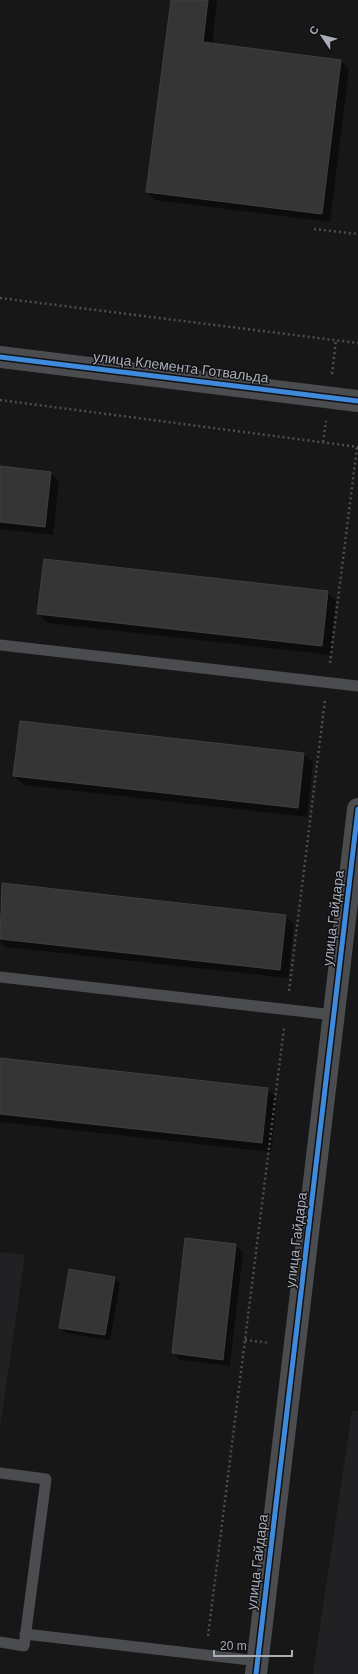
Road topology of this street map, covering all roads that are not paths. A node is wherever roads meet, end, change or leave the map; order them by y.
1 (0, 356) edge
2 (358, 401) edge
3 (0, 645) edge
4 (358, 686) edge
5 (358, 809) edge
6 (0, 977) edge
7 (334, 1015) junction
8 (0, 1473) edge
9 (25, 1634) junction
10 (0, 1642) edge
11 (257, 1667) edge

1 - 2 street, улица Клемента Готвальда
3 - 4 lane
5 - 7 street, улица Гайдара
6 - 7 lane
7 - 11 street, улица Гайдара
8 - 9 lane
9 - 10 lane
9 - 11 lane

